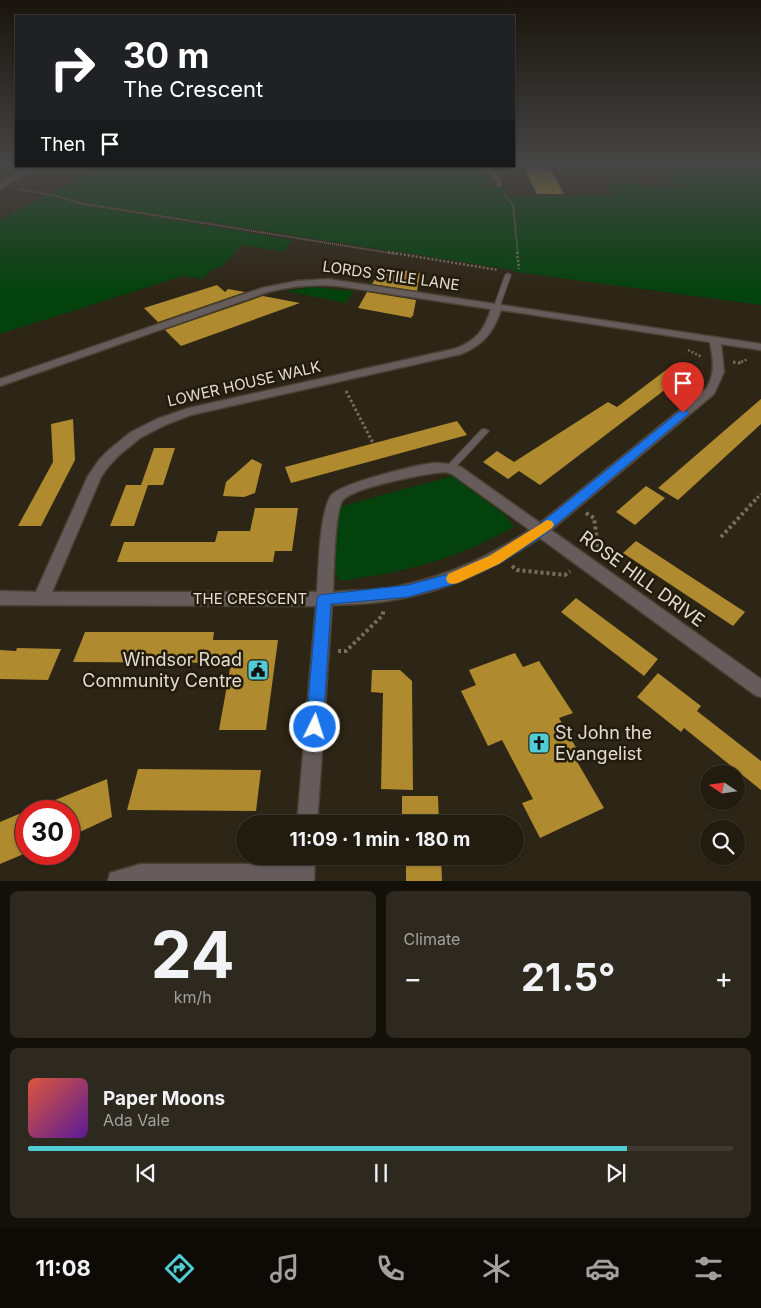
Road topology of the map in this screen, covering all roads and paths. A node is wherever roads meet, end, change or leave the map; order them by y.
1 (105, 207) edge
2 (513, 207) edge
3 (508, 275) junction
4 (497, 306) junction
5 (715, 340) junction
6 (761, 347) edge
7 (340, 379) junction
8 (0, 383) edge
9 (485, 431) dead end
10 (373, 443) dead end
11 (450, 468) junction
12 (761, 494) edge
13 (540, 531) junction
14 (722, 537) dead end
15 (384, 594) junction
16 (0, 598) edge
17 (41, 598) junction
18 (324, 599) junction
19 (320, 650) junction
20 (761, 689) edge
21 (308, 815) edge
22 (304, 871) edge
23 (118, 880) edge

1 - 3 path
2 - 3 path
3 - 4 lane
4 - 5 street, LORDS STILE LANE
4 - 7 street, LOWER HOUSE WALK
4 - 8 street, LORDS STILE LANE
5 - 6 street, LORDS STILE LANE
5 - 13 street, THE CRESCENT
7 - 10 path
7 - 17 street, LOWER HOUSE WALK
9 - 11 lane
11 - 13 street, ROSE HILL DRIVE
11 - 18 street
12 - 14 path
13 - 15 street, THE CRESCENT
13 - 20 street, ROSE HILL DRIVE
15 - 18 street, THE CRESCENT
15 - 19 path
16 - 17 street, THE CRESCENT
17 - 18 street, THE CRESCENT
18 - 19 street
19 - 21 street
22 - 23 street

